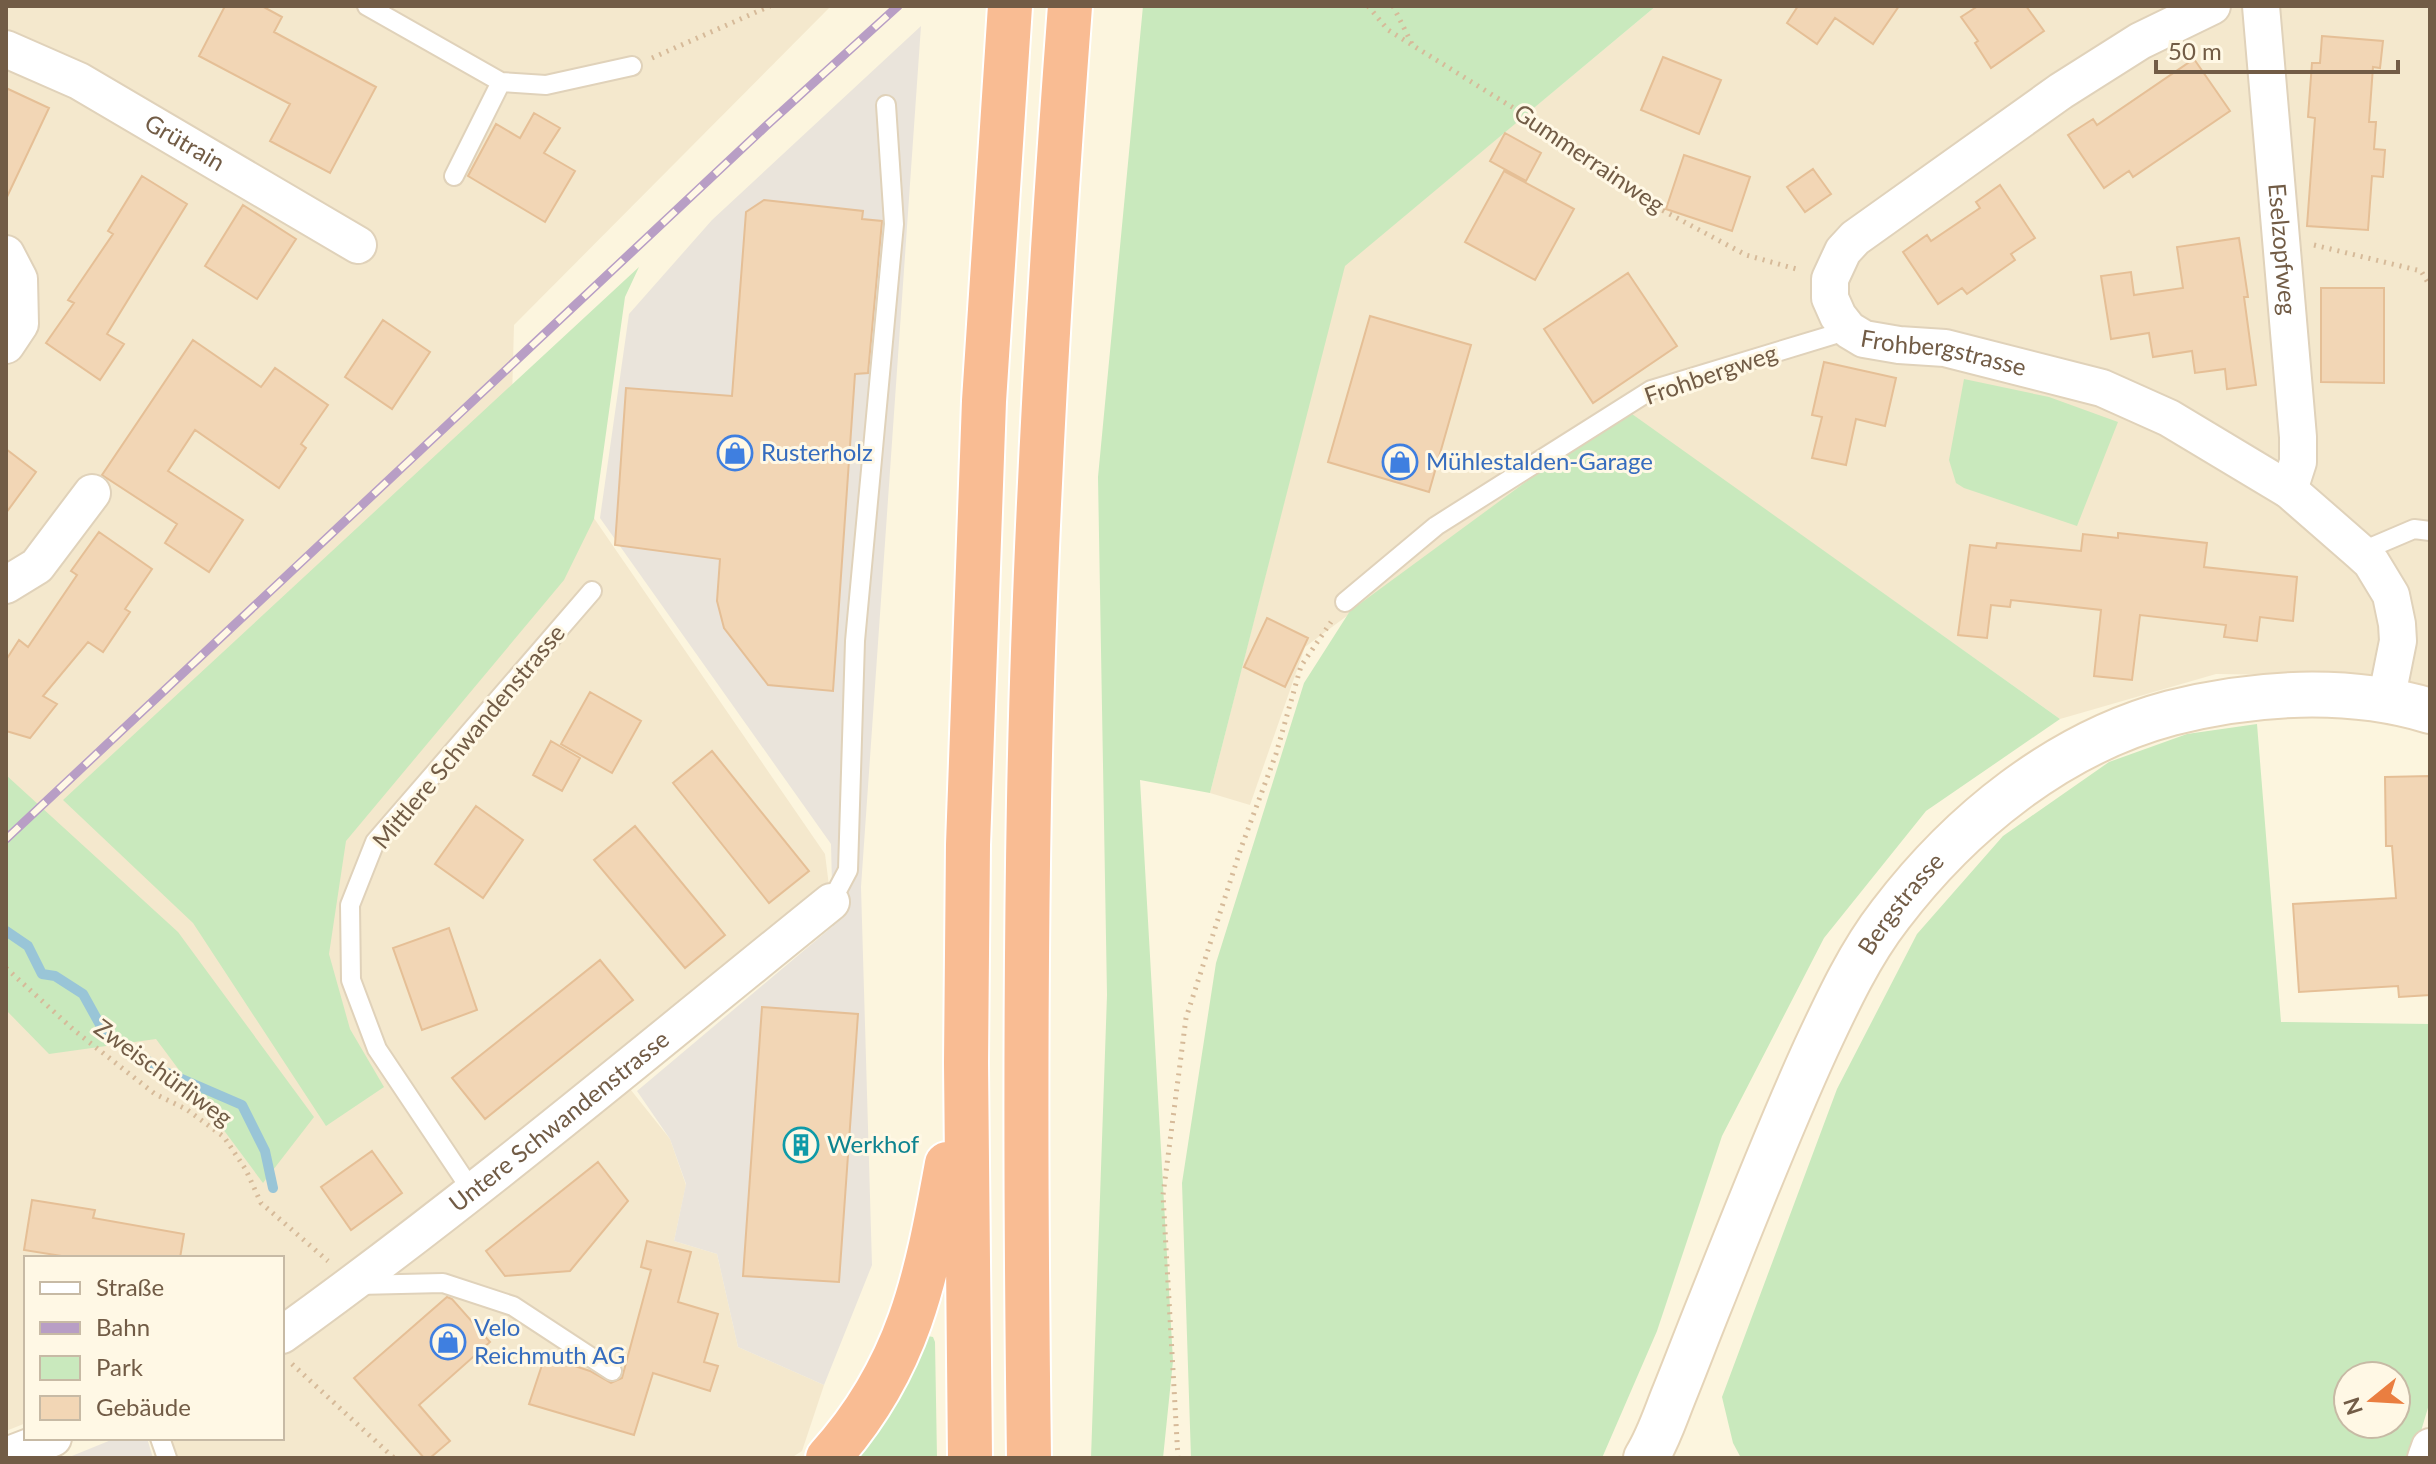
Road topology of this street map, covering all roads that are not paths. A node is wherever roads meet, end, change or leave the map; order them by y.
1 (367, 6) edge
2 (1010, 6) edge
3 (1070, 6) edge
4 (2212, 6) edge
5 (2261, 6) edge
6 (6, 49) edge
7 (632, 66) road end
8 (501, 82) junction
9 (886, 105) dead end
10 (454, 176) dead end
11 (358, 245) dead end
12 (6, 254) edge
13 (1849, 330) junction
14 (6, 345) edge
15 (2289, 490) junction
16 (92, 493) dead end
17 (2430, 531) edge
18 (2360, 552) junction
19 (6, 585) edge
20 (592, 591) dead end
21 (1345, 602) road end
22 (2386, 701) junction
23 (2430, 711) edge
24 (831, 902) joint
25 (966, 1063) junction
26 (472, 1191) junction
27 (351, 1285) junction
28 (284, 1334) edge
29 (612, 1371) dead end
30 (46, 1440) edge
31 (2430, 1447) edge
32 (8, 1450) edge
33 (1656, 1455) edge
34 (1029, 1457) edge
35 (828, 1458) edge
36 (970, 1458) edge
37 (2426, 1458) edge

1 - 8 lane
2 - 25 highway
3 - 34 highway
4 - 13 street, Frohbergstrasse
5 - 15 street, Eselzopfweg
6 - 11 street, Grütrain
7 - 8 lane
8 - 10 lane
9 - 24 lane
12 - 14 street
13 - 15 street, Frohbergstrasse
13 - 21 lane, Frohbergweg
15 - 18 street, Frohbergstrasse
16 - 19 street
17 - 18 lane
18 - 22 street, Frohbergstrasse
20 - 26 lane, Mittlere Schwandenstrasse
22 - 23 main road, Bergstrasse
22 - 33 main road, Bergstrasse
24 - 26 street, Untere Schwandenstrasse
25 - 35 highway
25 - 36 highway
26 - 27 street, Untere Schwandenstrasse
27 - 28 street, Untere Schwandenstrasse
27 - 29 lane
30 - 32 street
31 - 37 street

